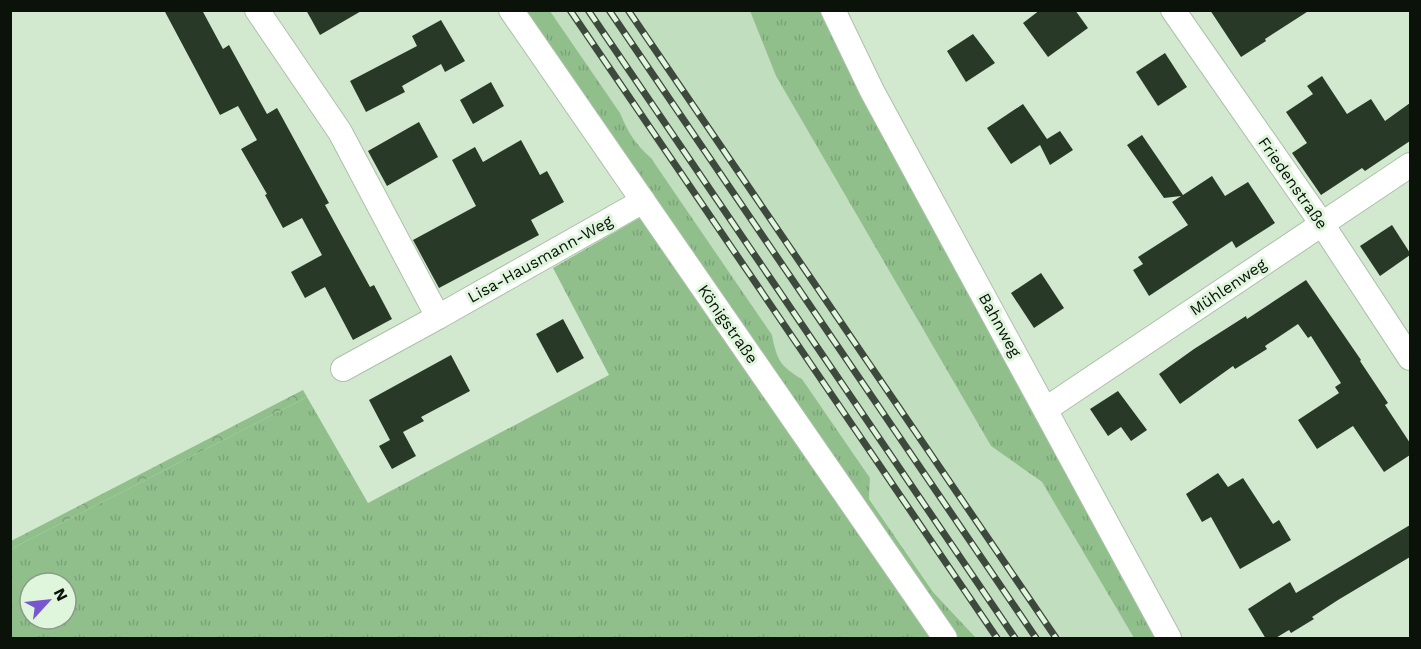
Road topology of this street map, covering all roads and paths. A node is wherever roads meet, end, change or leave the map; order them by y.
1 (257, 10) edge
2 (511, 10) edge
3 (833, 10) edge
4 (1173, 10) edge
5 (1410, 165) edge
6 (643, 201) junction
7 (1322, 224) junction
8 (438, 317) junction
9 (1410, 358) edge
10 (344, 369) dead end
11 (1046, 410) junction
12 (945, 639) edge
13 (1169, 639) edge

1 - 8 street
2 - 6 street, Königstraße
3 - 11 street, Bahnweg
4 - 7 street, Friedenstraße
5 - 7 street, Mühlenweg
6 - 8 street, Lisa-Hausmann-Weg
6 - 12 street, Königstraße
7 - 9 street, Friedenstraße
7 - 11 street, Mühlenweg
8 - 10 street, Lisa-Hausmann-Weg
11 - 13 street, Bahnweg

